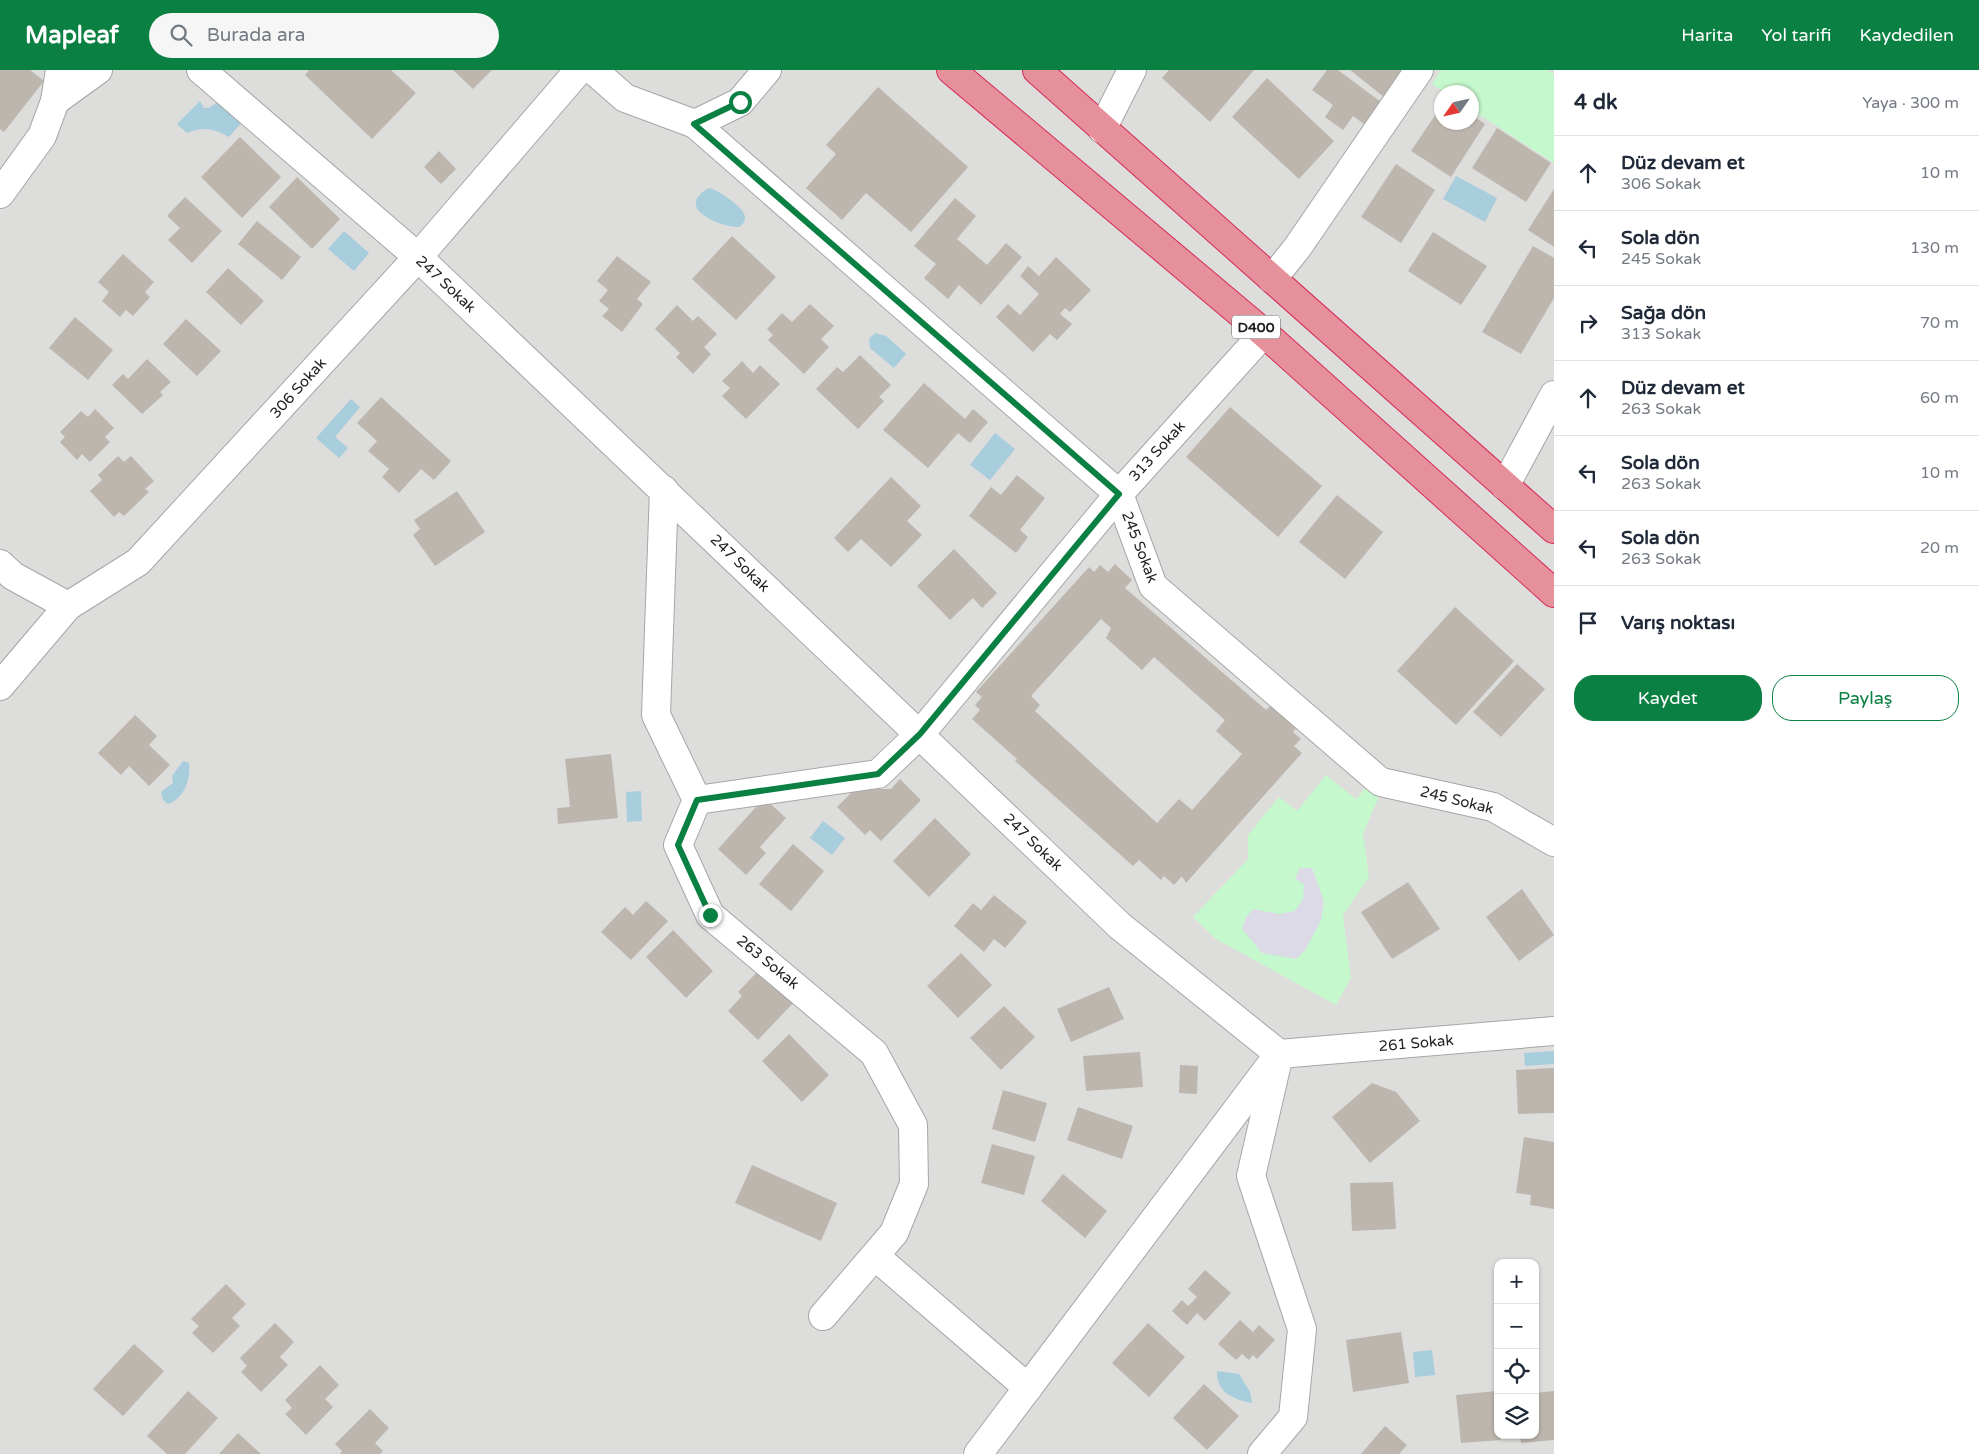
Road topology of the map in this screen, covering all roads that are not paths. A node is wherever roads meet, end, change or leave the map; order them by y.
1 (60, 70) edge
2 (98, 70) edge
3 (201, 70) edge
4 (579, 70) edge
5 (593, 70) edge
6 (767, 70) edge
7 (951, 70) edge
8 (1037, 70) edge
9 (1132, 70) edge
10 (1418, 70) edge
11 (55, 101) junction
12 (694, 124) junction
13 (1102, 129) junction
14 (0, 194) edge
15 (418, 256) junction
16 (1272, 280) junction
17 (1264, 333) junction
18 (1554, 395) edge
19 (1505, 486) junction
20 (664, 490) junction
21 (1119, 494) junction
22 (1554, 530) edge
23 (0, 564) edge
24 (1554, 593) edge
25 (68, 606) junction
26 (0, 686) edge
27 (920, 734) junction
28 (697, 800) junction
29 (1554, 842) edge
30 (1554, 1031) edge
31 (1278, 1054) junction
32 (875, 1256) junction
33 (823, 1316) dead end
34 (1028, 1388) junction
35 (978, 1454) edge
36 (1262, 1454) edge

1 - 11 street
2 - 11 street
3 - 15 street, 247 Sokak
4 - 15 street, 306 Sokak
5 - 12 street, 245 Sokak
6 - 12 street
7 - 17 highway, D400
8 - 13 highway, D400
9 - 13 street
10 - 16 street
11 - 14 street
12 - 21 street, 245 Sokak
13 - 16 highway, D400
15 - 20 street, 247 Sokak
15 - 25 street, 306 Sokak
16 - 19 highway, D400
17 - 21 street, 313 Sokak
17 - 24 highway, D400
18 - 19 street
19 - 22 highway, D400
20 - 27 street, 247 Sokak
20 - 28 street
21 - 27 street, 313 Sokak
21 - 29 street, 245 Sokak
23 - 25 street
25 - 26 street, 306 Sokak
27 - 28 street
27 - 31 street, 247 Sokak
28 - 32 street, 263 Sokak
30 - 31 street, 261 Sokak
31 - 34 street
31 - 36 street
32 - 33 street, 263 Sokak
32 - 34 street
34 - 35 street

